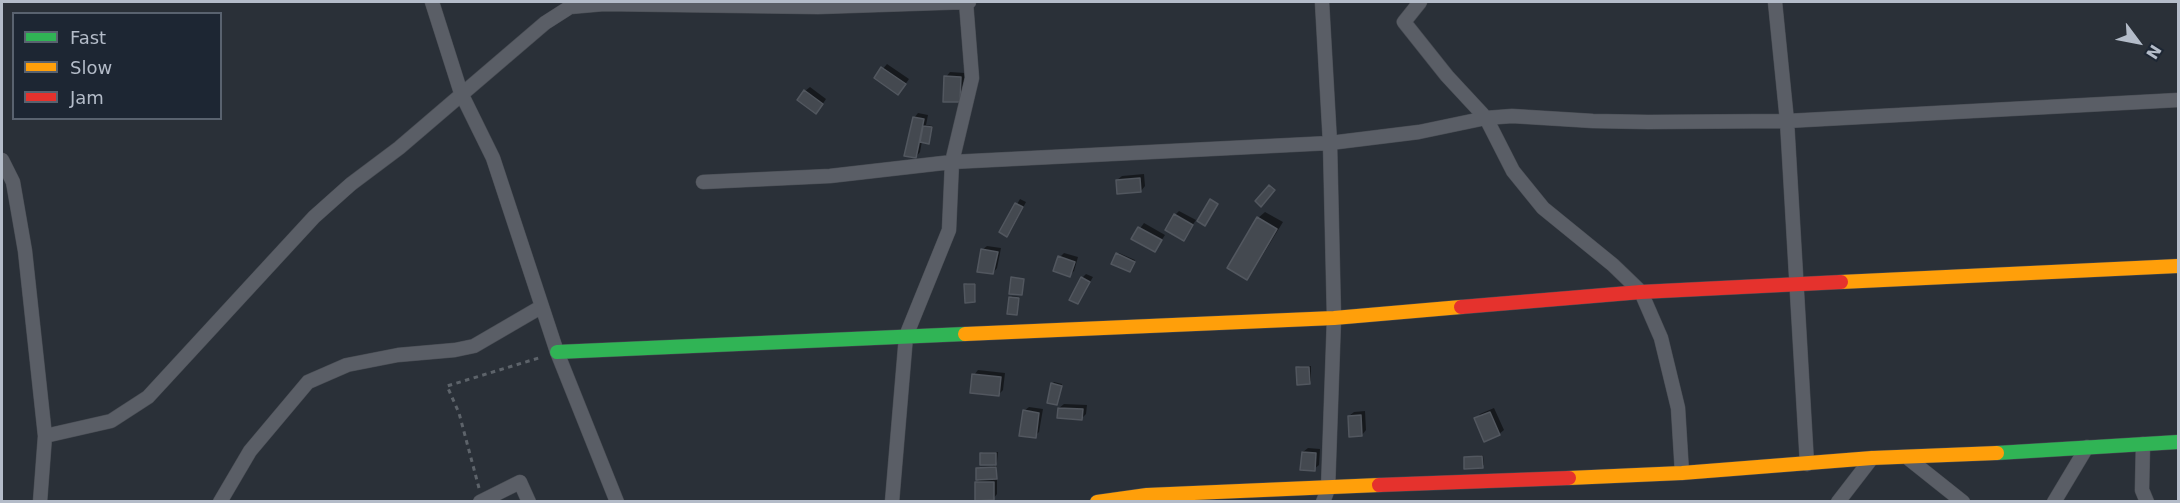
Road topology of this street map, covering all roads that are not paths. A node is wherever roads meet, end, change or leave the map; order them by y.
1 (432, 2) edge
2 (967, 2) edge
3 (1322, 2) edge
4 (1420, 2) edge
5 (1775, 2) edge
6 (461, 93) junction
7 (2178, 100) edge
8 (1486, 118) junction
9 (1787, 121) junction
10 (1330, 143) junction
11 (2, 160) edge
12 (952, 162) junction
13 (703, 182) dead end
14 (2178, 266) edge
15 (1795, 285) junction
16 (1641, 292) junction
17 (542, 307) junction
18 (1334, 318) junction
19 (906, 336) junction
20 (557, 352) junction
21 (45, 436) junction
22 (2178, 442) edge
23 (2144, 444) junction
24 (2087, 447) junction
25 (1872, 458) junction
26 (1907, 458) junction
27 (1807, 464) junction
28 (1682, 473) junction
29 (1326, 495) edge
30 (480, 497) edge
31 (40, 501) edge
32 (220, 501) edge
33 (529, 501) edge
34 (617, 501) edge
35 (892, 501) edge
36 (1097, 501) edge
37 (1838, 501) edge
38 (1963, 501) edge
39 (2054, 501) edge
40 (2147, 501) edge

1 - 6 street
2 - 6 street
2 - 12 street
3 - 10 street
4 - 8 street
5 - 9 street
6 - 17 street
6 - 21 street
7 - 9 street
8 - 9 street
8 - 10 street
8 - 16 street
9 - 15 street
10 - 12 street
10 - 18 street
11 - 21 street
12 - 13 street
12 - 19 street
14 - 15 main road
15 - 16 main road
15 - 27 street
16 - 18 main road
16 - 28 street
17 - 20 street
17 - 32 street
18 - 19 main road
18 - 29 street
19 - 20 main road
19 - 35 street
20 - 34 street
21 - 31 street
22 - 23 main road
23 - 24 main road
23 - 40 street
24 - 26 main road
24 - 39 street
25 - 26 main road
25 - 27 main road
25 - 37 street
26 - 38 street
27 - 28 main road
28 - 29 main road
29 - 36 main road
30 - 33 street

